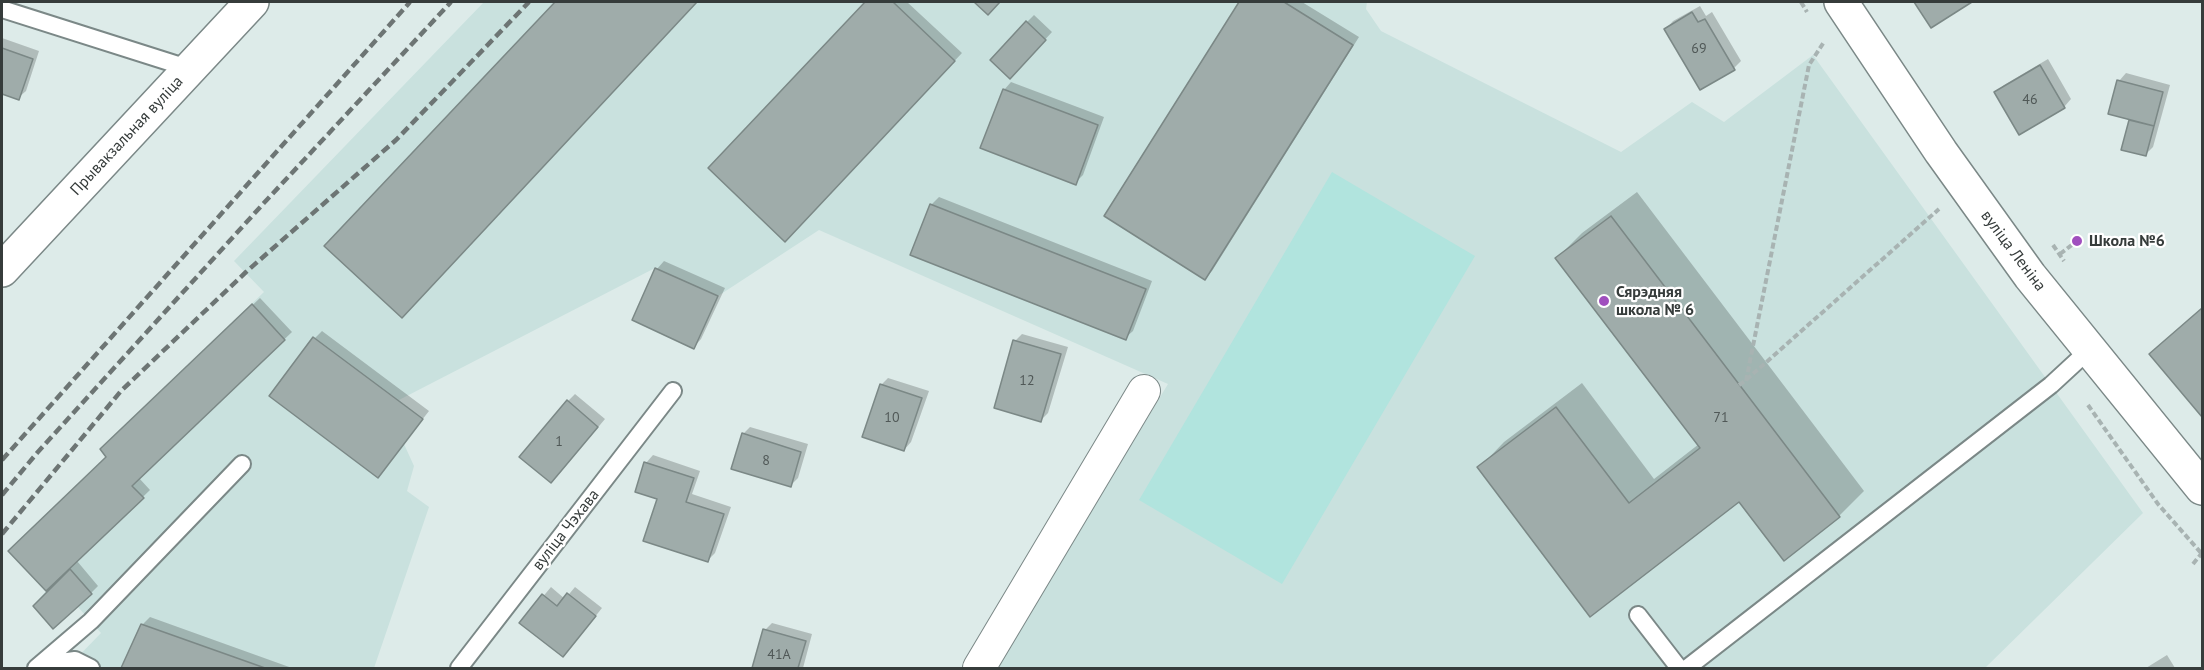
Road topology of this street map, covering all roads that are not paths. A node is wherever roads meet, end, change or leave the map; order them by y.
1 (252, 2) edge
2 (1841, 2) edge
3 (2, 9) edge
4 (191, 69) junction
5 (2, 270) edge
6 (2090, 349) junction
7 (673, 391) dead end
8 (1144, 391) dead end
9 (242, 464) dead end
10 (2202, 488) edge
11 (1638, 615) dead end
12 (38, 667) edge
13 (91, 669) edge
14 (459, 669) edge
15 (979, 669) edge
16 (1679, 669) edge
17 (1688, 669) edge

1 - 4 main road, Прывакзальная вуліца
2 - 6 main road, вуліца Леніна
3 - 4 lane
4 - 5 main road, Прывакзальная вуліца
6 - 10 main road, вуліца Леніна
6 - 17 lane
7 - 14 lane, вуліца Чэхава
8 - 15 street
9 - 12 lane
11 - 16 lane
12 - 13 lane

